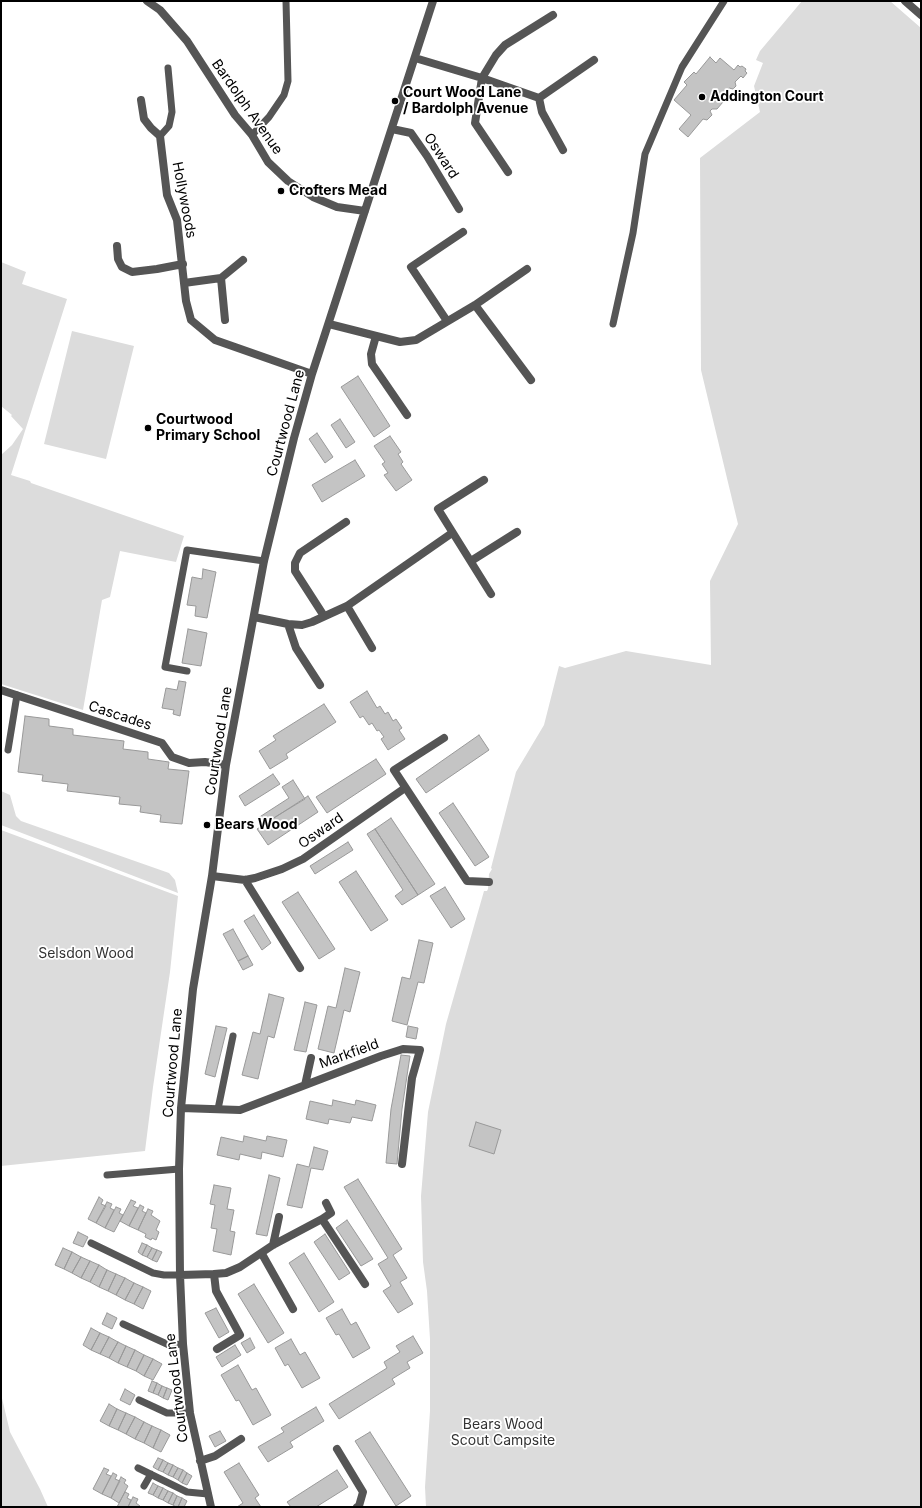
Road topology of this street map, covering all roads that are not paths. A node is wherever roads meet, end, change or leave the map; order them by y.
1 (148, 1) edge
2 (286, 1) edge
3 (433, 1) edge
4 (724, 1) edge
5 (905, 1) edge
6 (553, 15) dead end
7 (921, 16) edge
8 (414, 58) junction
9 (594, 60) dead end
10 (168, 68) dead end
11 (482, 78) junction
12 (539, 98) junction
13 (141, 100) dead end
14 (392, 129) junction
15 (252, 135) junction
16 (160, 136) junction
17 (563, 150) dead end
18 (508, 172) dead end
19 (459, 209) dead end
20 (365, 211) junction
21 (463, 232) dead end
22 (117, 246) dead end
23 (243, 260) dead end
24 (182, 264) junction
25 (527, 269) dead end
26 (221, 278) junction
27 (184, 283) junction
28 (475, 305) junction
29 (225, 320) dead end
30 (447, 321) junction
31 (329, 324) junction
32 (613, 324) dead end
33 (376, 336) junction
34 (312, 374) junction
35 (530, 380) dead end
36 (407, 415) dead end
37 (484, 480) dead end
38 (346, 522) dead end
39 (517, 532) dead end
40 (452, 533) junction
41 (264, 561) junction
42 (471, 561) junction
43 (491, 594) dead end
44 (347, 606) junction
45 (324, 616) junction
46 (254, 617) junction
47 (288, 624) junction
48 (372, 648) dead end
49 (187, 671) dead end
50 (320, 685) dead end
51 (1, 690) edge
52 (16, 695) junction
53 (444, 738) dead end
54 (8, 750) dead end
55 (226, 765) junction
56 (405, 788) junction
57 (212, 876) junction
58 (245, 880) junction
59 (488, 882) dead end
60 (300, 968) dead end
61 (233, 1036) dead end
62 (310, 1058) dead end
63 (305, 1085) junction
64 (181, 1108) junction
65 (218, 1109) junction
66 (402, 1164) dead end
67 (179, 1169) junction
68 (107, 1175) dead end
69 (326, 1203) dead end
70 (279, 1217) dead end
71 (322, 1219) junction
72 (91, 1242) dead end
73 (273, 1245) junction
74 (262, 1254) junction
75 (214, 1274) junction
76 (180, 1275) junction
77 (365, 1284) dead end
78 (293, 1308) dead end
79 (123, 1324) dead end
80 (183, 1344) junction
81 (218, 1349) dead end
82 (139, 1400) dead end
83 (190, 1413) junction
84 (241, 1439) dead end
85 (337, 1449) dead end
86 (200, 1461) junction
87 (138, 1468) dead end
88 (150, 1474) junction
89 (144, 1486) dead end
90 (208, 1494) junction
91 (211, 1507) edge
92 (357, 1507) edge

1 - 15 street, Bardolph Avenue
2 - 15 lane
3 - 8 street, Courtwood Lane
4 - 32 lane
5 - 7 street
6 - 11 street
8 - 11 street
8 - 14 street, Courtwood Lane
9 - 12 street
10 - 16 lane
11 - 12 street
11 - 18 street
12 - 17 street
13 - 16 street
14 - 19 street, Osward
14 - 20 street, Courtwood Lane
15 - 20 street, Bardolph Avenue
16 - 24 street, Hollywoods
20 - 31 street, Courtwood Lane
21 - 30 street
22 - 24 street
23 - 26 street
24 - 27 street, Hollywoods
25 - 28 street
26 - 27 street
26 - 29 street
27 - 34 street, Hollywoods
28 - 30 street
28 - 35 street
30 - 33 street
31 - 33 street
31 - 34 street, Courtwood Lane
33 - 36 street
34 - 41 street, Courtwood Lane
37 - 40 street
38 - 45 street
39 - 42 street
40 - 42 street
40 - 44 street
41 - 46 street, Courtwood Lane
41 - 49 lane
42 - 43 street
44 - 45 street
44 - 48 street
45 - 47 street
46 - 47 street
46 - 55 street, Courtwood Lane
47 - 50 street
51 - 52 street, Cascades
52 - 54 lane
52 - 55 street, Cascades
53 - 56 street
55 - 57 street, Courtwood Lane
56 - 58 street, Osward
56 - 59 street
57 - 58 street, Osward
57 - 64 street, Courtwood Lane
58 - 60 street
61 - 65 lane
62 - 63 street, Markfield
63 - 65 street, Markfield
63 - 66 street, Markfield
64 - 65 street, Markfield
64 - 67 street, Courtwood Lane
67 - 68 lane
67 - 76 street, Courtwood Lane
69 - 71 street
70 - 73 street
71 - 73 street
71 - 77 street
72 - 76 lane
73 - 74 street
74 - 75 street
74 - 78 street
75 - 76 street
75 - 81 street
76 - 80 street, Courtwood Lane
79 - 80 lane
80 - 83 street, Courtwood Lane
82 - 83 lane
83 - 86 street, Courtwood Lane
84 - 86 street
85 - 92 street
86 - 90 street, Courtwood Lane
87 - 88 lane
88 - 89 lane
88 - 90 lane
90 - 91 street, Courtwood Lane

